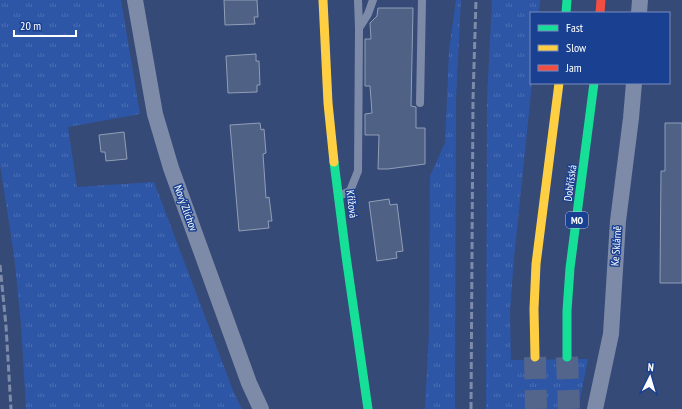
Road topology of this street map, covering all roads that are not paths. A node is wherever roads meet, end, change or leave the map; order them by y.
1 (135, 0) edge
2 (322, 0) edge
3 (358, 0) edge
4 (373, 0) edge
5 (422, 0) edge
6 (567, 0) edge
7 (601, 0) edge
8 (640, 0) edge
9 (566, 12) edge
10 (600, 12) edge
11 (639, 12) edge
12 (359, 28) junction
13 (559, 84) edge
14 (594, 84) edge
15 (634, 84) edge
16 (420, 103) dead end
17 (338, 196) junction
18 (535, 357) tunnel mouth
19 (566, 357) tunnel mouth
20 (261, 409) edge
21 (368, 409) edge
22 (595, 409) edge

1 - 20 street, Nový Zlíchov
2 - 17 main road, Křížová
3 - 12 lane
4 - 12 lane
5 - 16 lane
6 - 9 main road
7 - 10 main road
8 - 11 street
12 - 17 lane
13 - 18 main road, Dobříšská
14 - 19 main road, Dobříšská / MO
15 - 22 street, Ke Sklárně
17 - 21 main road, Křížová

